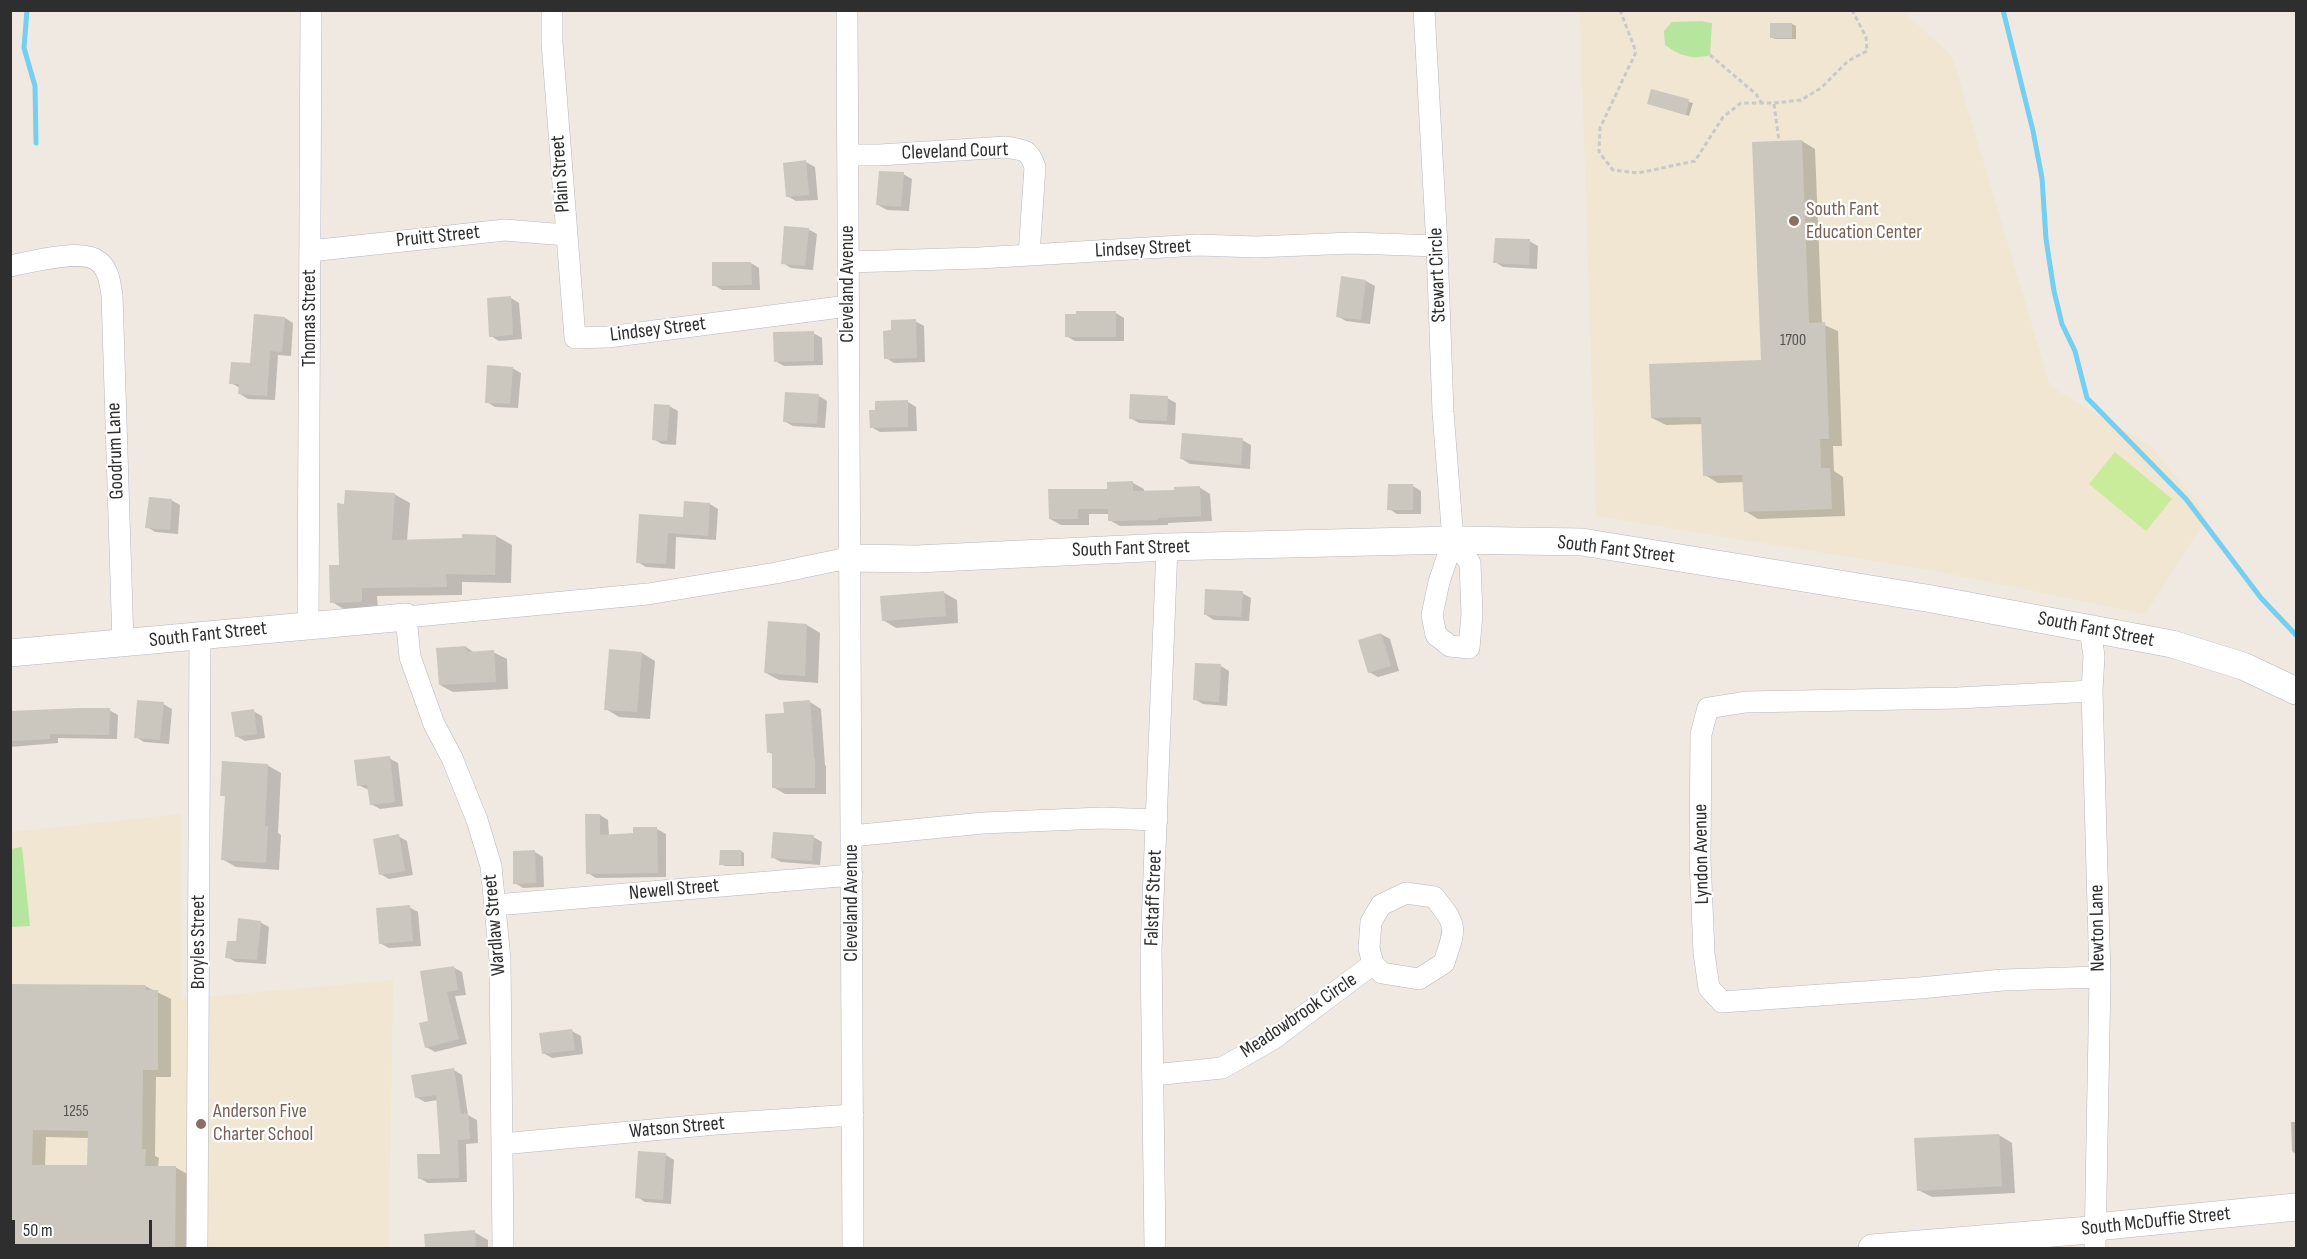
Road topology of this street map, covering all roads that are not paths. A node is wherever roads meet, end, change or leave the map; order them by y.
1 (311, 10) edge
2 (552, 10) edge
3 (847, 10) edge
4 (1424, 10) edge
5 (848, 155) junction
6 (566, 235) junction
7 (1437, 246) junction
8 (310, 251) junction
9 (1029, 255) junction
10 (849, 262) junction
11 (10, 266) edge
12 (849, 306) junction
13 (575, 338) joint
14 (1452, 540) junction
15 (1167, 547) junction
16 (848, 558) junction
17 (406, 617) junction
18 (308, 626) junction
19 (2090, 629) junction
20 (200, 636) junction
21 (123, 643) junction
22 (10, 653) edge
23 (2092, 691) junction
24 (2296, 691) edge
25 (1157, 820) junction
26 (852, 836) junction
27 (852, 875) junction
28 (495, 905) junction
29 (1373, 964) junction
30 (2100, 977) junction
31 (1153, 1075) junction
32 (853, 1115) junction
33 (502, 1144) junction
34 (2296, 1207) edge
35 (2096, 1238) edge
36 (1962, 1244) edge
37 (197, 1248) edge
38 (503, 1248) edge
39 (853, 1248) edge
40 (1155, 1248) edge
41 (1872, 1248) edge

1 - 8 street, Thomas Street
2 - 6 street, Plain Street
3 - 5 street, Cleveland Avenue
4 - 7 street, Stewart Circle
5 - 9 street, Cleveland Court
5 - 10 street, Cleveland Avenue
6 - 8 street, Pruitt Street
6 - 13 street, Plain Street
7 - 9 street, Lindsey Street
7 - 14 street, Stewart Circle
8 - 18 street, Thomas Street
9 - 10 street, Lindsey Street
10 - 12 street, Cleveland Avenue
11 - 21 street, Goodrum Lane
12 - 13 street, Lindsey Street
12 - 16 street, Cleveland Avenue
14 - 15 street, South Fant Street
14 - 19 street, South Fant Street
15 - 16 street, South Fant Street
15 - 25 street, Falstaff Street
16 - 17 street
16 - 26 street, Cleveland Avenue
17 - 18 street, South Fant Street
17 - 28 street, Wardlaw Street
18 - 20 street, South Fant Street
19 - 23 street, Newton Lane
19 - 24 street, South Fant Street
20 - 21 street, South Fant Street
20 - 37 street, Broyles Street
21 - 22 street, South Fant Street
23 - 30 street, Newton Lane
23 - 30 street, Lyndon Avenue
25 - 26 street
25 - 31 street, Falstaff Street
26 - 27 street, Cleveland Avenue
27 - 28 street, Newell Street
27 - 32 street, Cleveland Avenue
28 - 33 street, Wardlaw Street
29 - 29 street, Meadowbrook Circle
29 - 31 street, Meadowbrook Circle
30 - 35 street, Newton Lane
31 - 40 street, Falstaff Street
32 - 33 street, Watson Street
32 - 39 street, Cleveland Avenue
33 - 38 street, Wardlaw Street
34 - 35 street, South McDuffie Street
35 - 36 street, South McDuffie Street
36 - 41 street, South McDuffie Street

